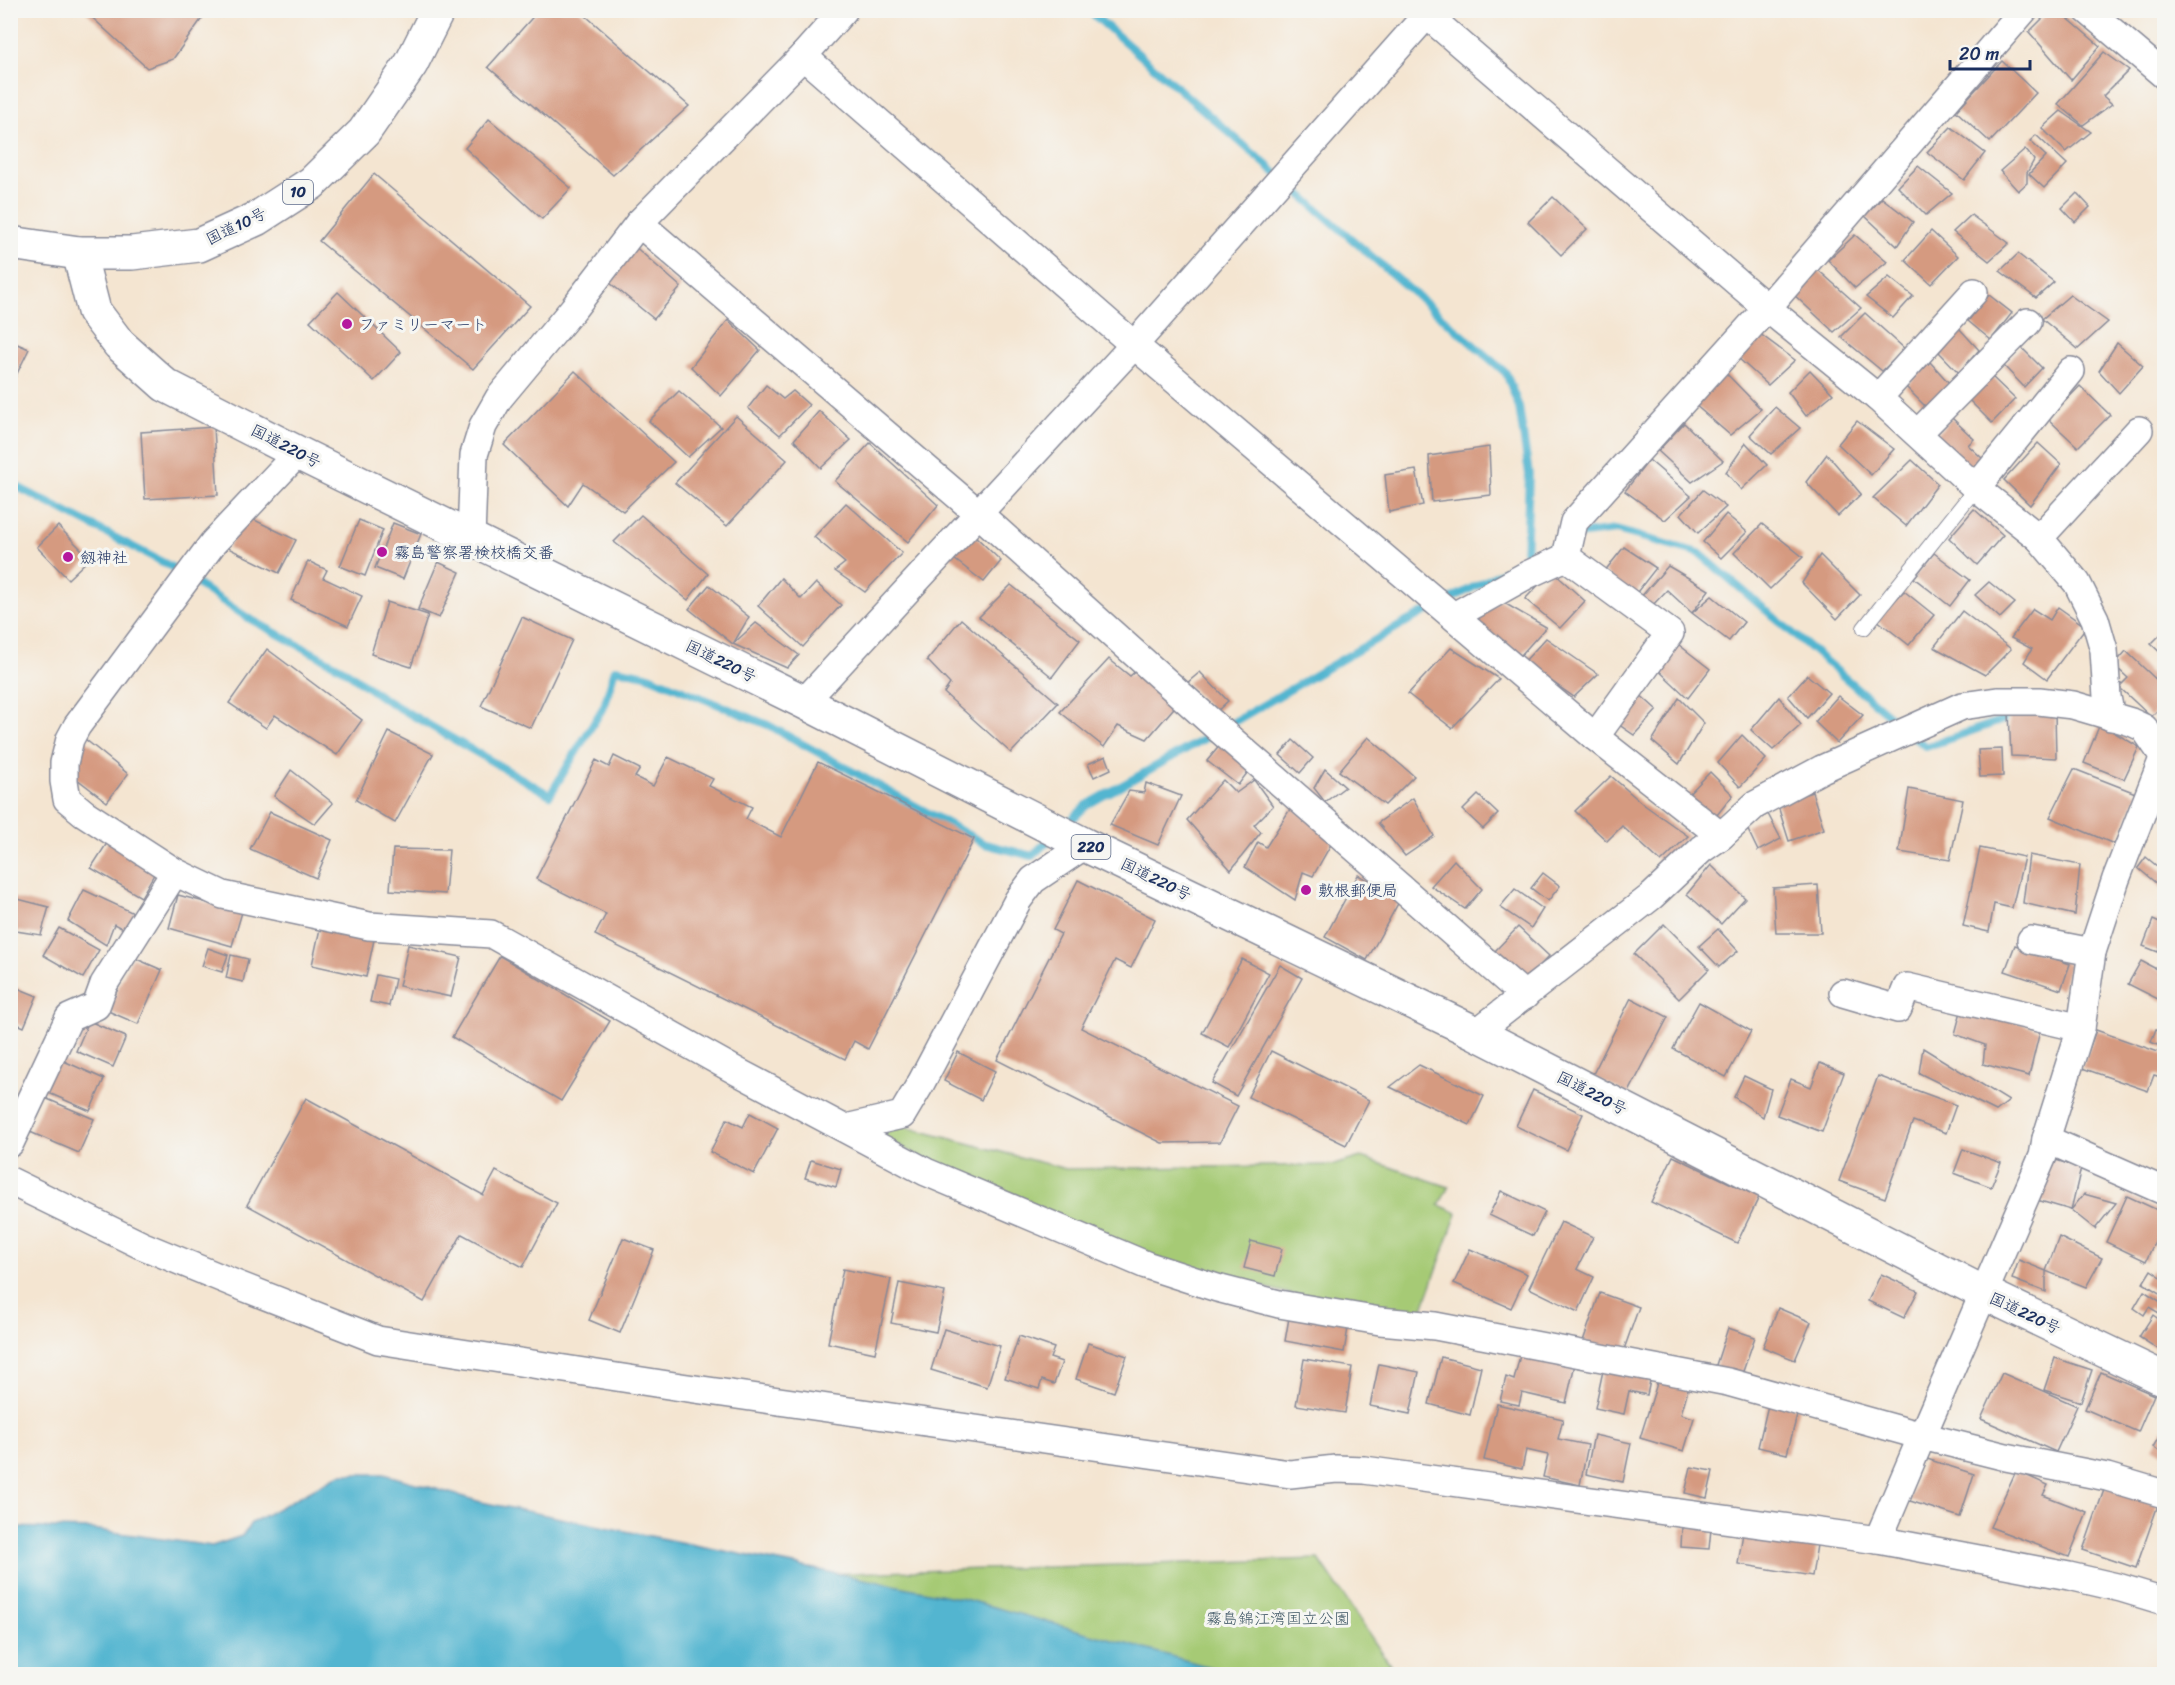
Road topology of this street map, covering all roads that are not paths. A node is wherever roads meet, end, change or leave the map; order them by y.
1 (438, 10) edge
2 (844, 10) edge
3 (2024, 10) edge
4 (2087, 10) edge
5 (1426, 12) edge
6 (803, 56) junction
7 (2164, 75) edge
8 (639, 223) junction
9 (10, 243) edge
10 (79, 253) junction
11 (1974, 292) dead end
12 (1767, 309) junction
13 (2028, 322) dead end
14 (1134, 345) junction
15 (2071, 371) dead end
16 (1878, 398) junction
17 (2139, 429) dead end
18 (1918, 434) junction
19 (298, 453) junction
20 (1976, 489) junction
21 (978, 513) junction
22 (471, 538) junction
23 (2038, 538) junction
24 (1566, 557) junction
25 (1454, 616) junction
26 (1864, 628) dead end
27 (804, 702) junction
28 (2111, 717) junction
29 (1595, 737) junction
30 (2164, 756) edge
31 (1721, 836) junction
32 (1085, 844) junction
33 (175, 872) junction
34 (2031, 940) dead end
35 (2092, 952) junction
36 (1843, 993) dead end
37 (1525, 996) junction
38 (2081, 1028) junction
39 (1476, 1033) junction
40 (846, 1128) junction
41 (2046, 1138) junction
42 (10, 1143) edge
43 (10, 1180) edge
44 (2164, 1191) edge
45 (1984, 1293) junction
46 (2164, 1379) edge
47 (1922, 1436) junction
48 (2164, 1494) edge
49 (1878, 1540) junction
50 (2164, 1601) edge

1 - 10 highway, 国道10号 / 10
2 - 6 street
3 - 12 street
4 - 7 street
5 - 12 street
5 - 14 street
6 - 8 street
6 - 14 street
8 - 21 street
8 - 22 street
9 - 10 highway, 国道10号 / 10
10 - 19 highway, 国道220号 / 220
11 - 16 street
12 - 16 street
12 - 24 street
13 - 18 street
14 - 21 street
14 - 25 street
15 - 20 street
16 - 18 street
17 - 23 street
18 - 20 street
19 - 22 highway, 国道220号 / 220
19 - 33 street
20 - 23 street
20 - 26 lane
21 - 27 street
21 - 37 street
22 - 27 highway, 国道220号 / 220
23 - 28 street
24 - 25 street
24 - 29 street
25 - 29 street
27 - 32 highway, 国道220号 / 220
28 - 30 street
28 - 31 street
29 - 31 street
30 - 35 street
31 - 37 street
32 - 39 highway, 国道220号 / 220
32 - 40 street
33 - 40 street
33 - 42 street
34 - 35 street
35 - 38 street
36 - 38 street
37 - 39 street
38 - 41 street
39 - 45 highway, 国道220号 / 220
40 - 47 street
41 - 44 street
41 - 45 street
43 - 49 street
45 - 46 highway, 国道220号 / 220
45 - 47 street
47 - 48 street
47 - 49 street
49 - 50 street

